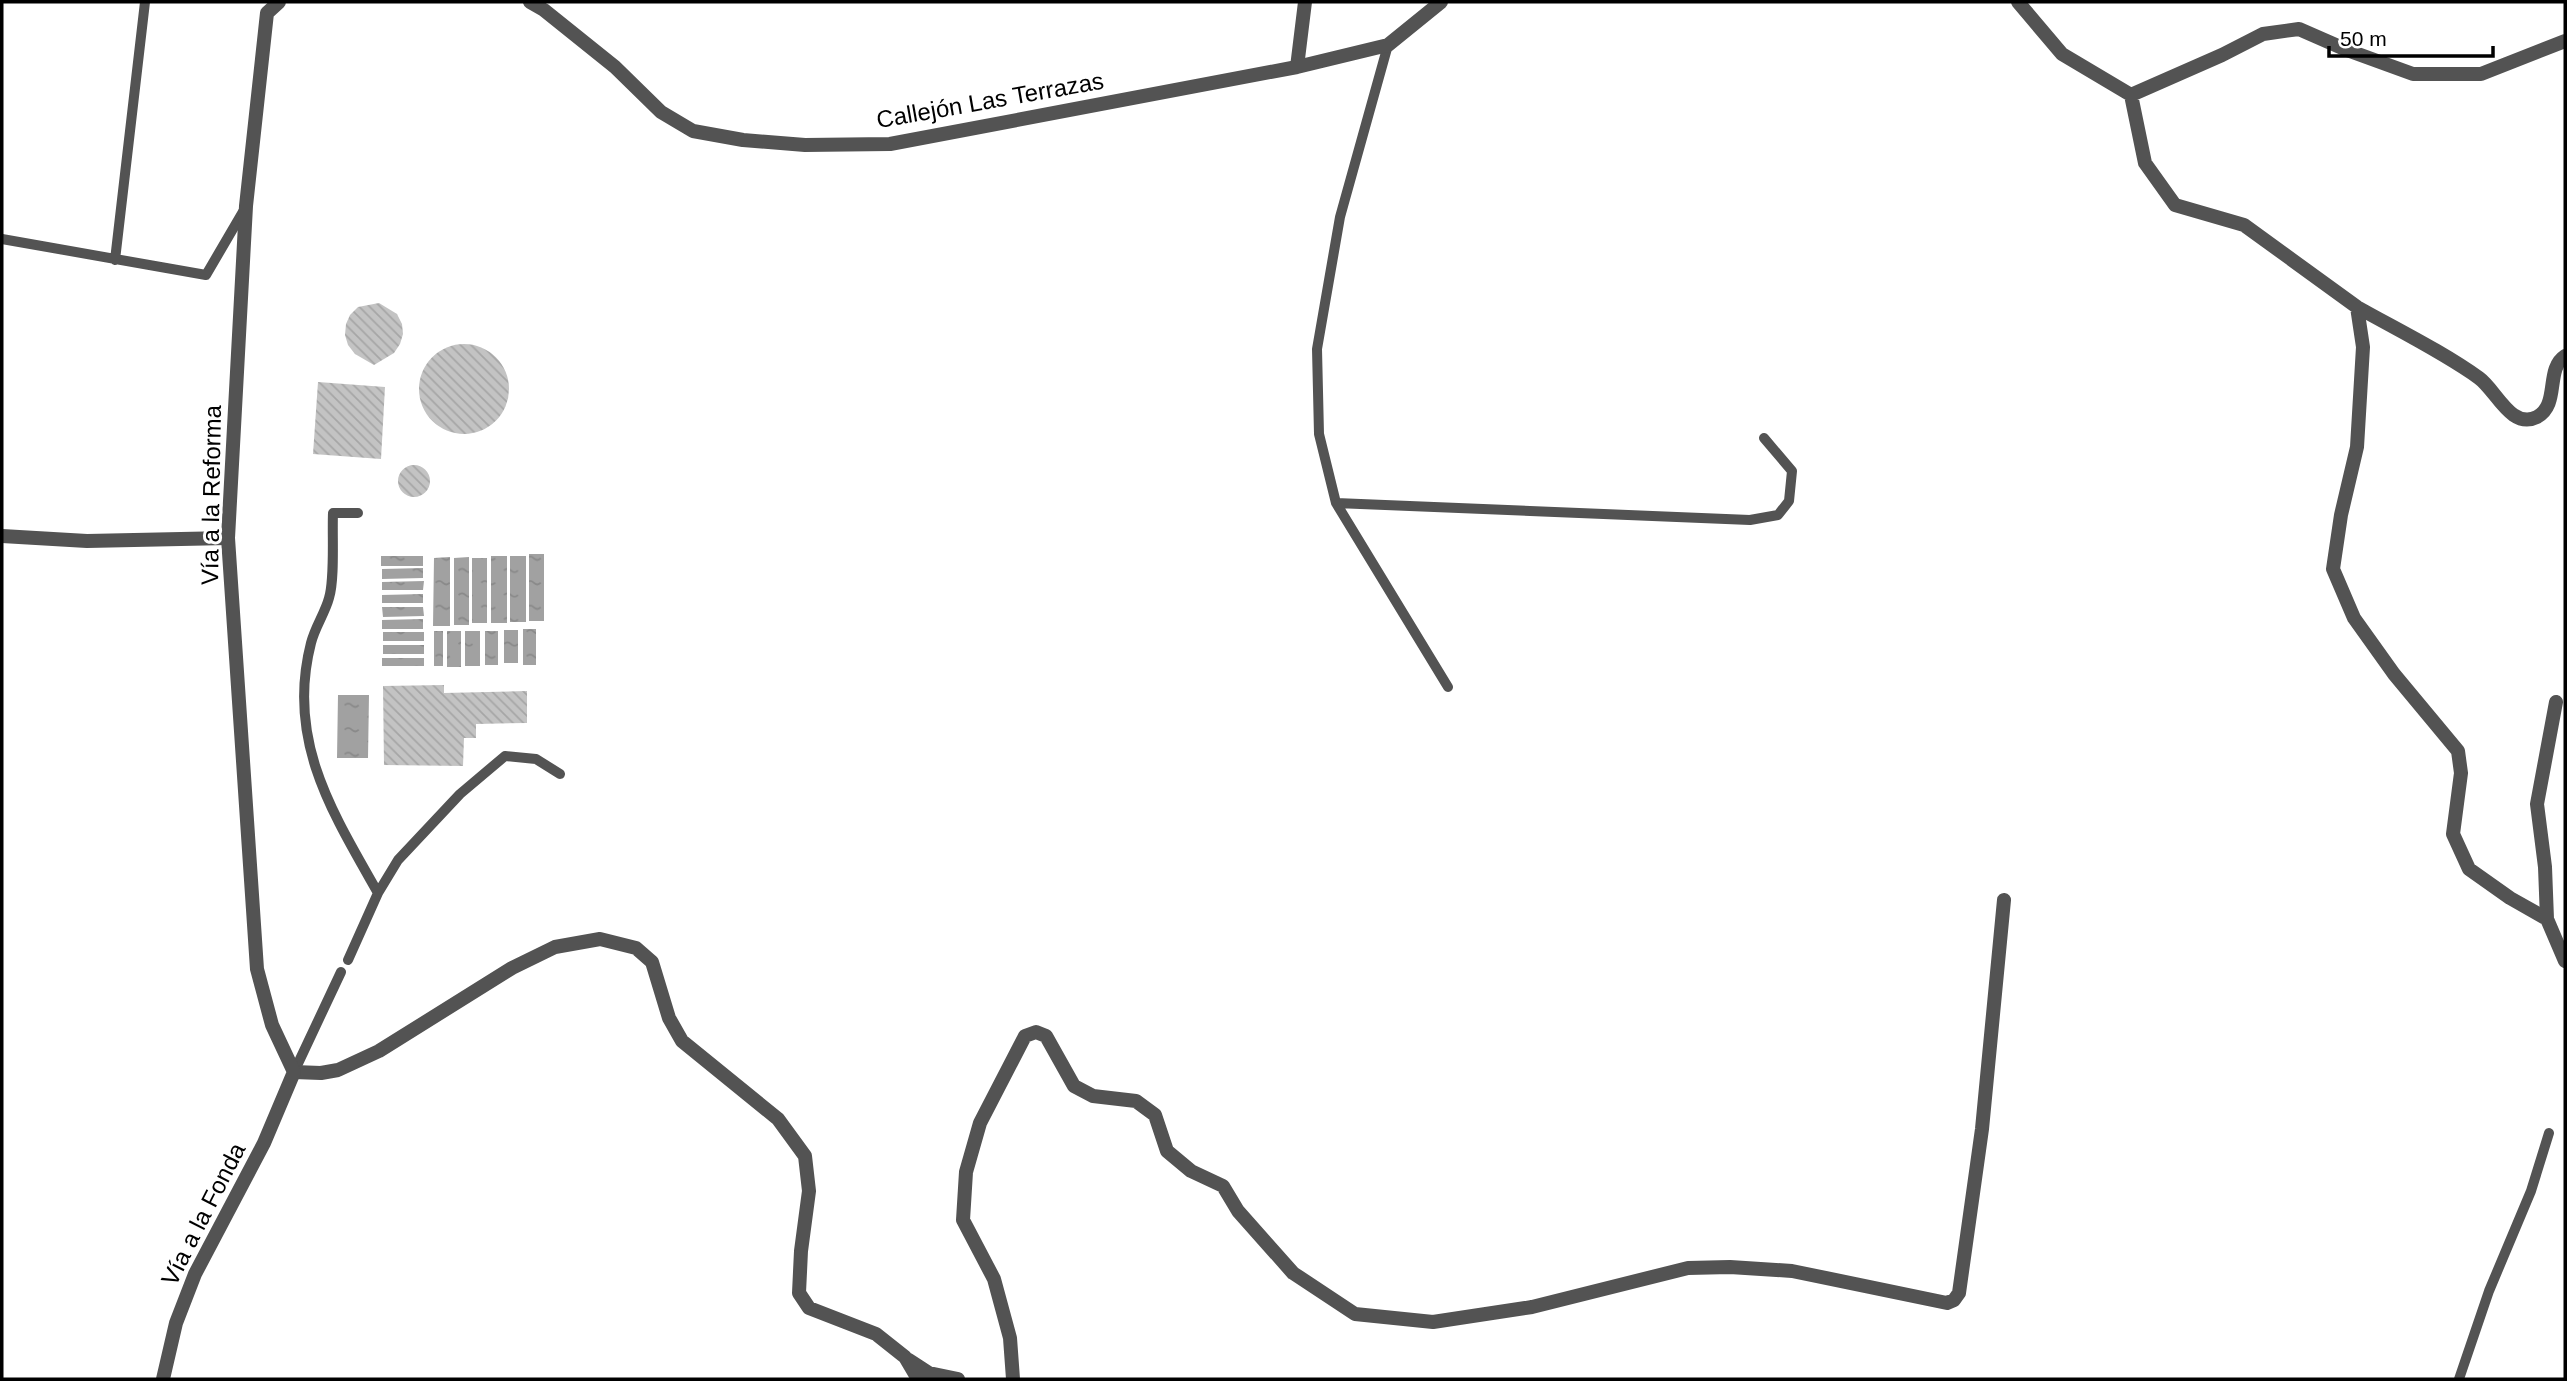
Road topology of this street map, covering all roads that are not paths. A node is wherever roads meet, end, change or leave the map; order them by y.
1 (145, 2) edge
2 (279, 2) edge
3 (530, 2) edge
4 (1304, 2) edge
5 (1441, 2) edge
6 (2018, 2) edge
7 (2565, 40) edge
8 (1388, 45) junction
9 (1297, 67) junction
10 (2131, 94) junction
11 (246, 206) junction
12 (2, 239) edge
13 (115, 260) junction
14 (2357, 307) junction
15 (2565, 356) edge
16 (1764, 438) dead end
17 (1336, 503) junction
18 (358, 513) dead end
19 (2, 536) edge
20 (228, 538) junction
21 (1448, 687) dead end
22 (2556, 702) dead end
23 (560, 774) dead end
24 (378, 893) junction
25 (2004, 900) dead end
26 (2547, 919) junction
27 (348, 960) dead end
28 (2565, 961) edge
29 (341, 972) dead end
30 (294, 1072) junction
31 (2549, 1133) dead end
32 (905, 1357) junction
33 (163, 1379) edge
34 (918, 1379) edge
35 (958, 1379) edge
36 (1012, 1379) edge
37 (2459, 1379) edge

1 - 13 lane
2 - 11 street, Vía a la Reforma
3 - 9 street, Callejón Las Terrazas
4 - 9 street
5 - 8 street, Callejón Las Terrazas
6 - 10 street
7 - 10 street
8 - 9 street, Callejón Las Terrazas
8 - 17 lane
10 - 14 street
11 - 13 lane
11 - 20 street, Vía a la Reforma
12 - 13 lane
14 - 15 street
14 - 26 street
16 - 17 lane
17 - 21 lane
18 - 24 lane
19 - 20 street
20 - 30 street, Vía a la Reforma
22 - 26 street
23 - 24 lane
24 - 27 lane
25 - 36 street
26 - 28 street
29 - 30 lane
30 - 32 street
30 - 33 street, Vía a la Fonda
31 - 37 lane
32 - 34 street
32 - 35 street

